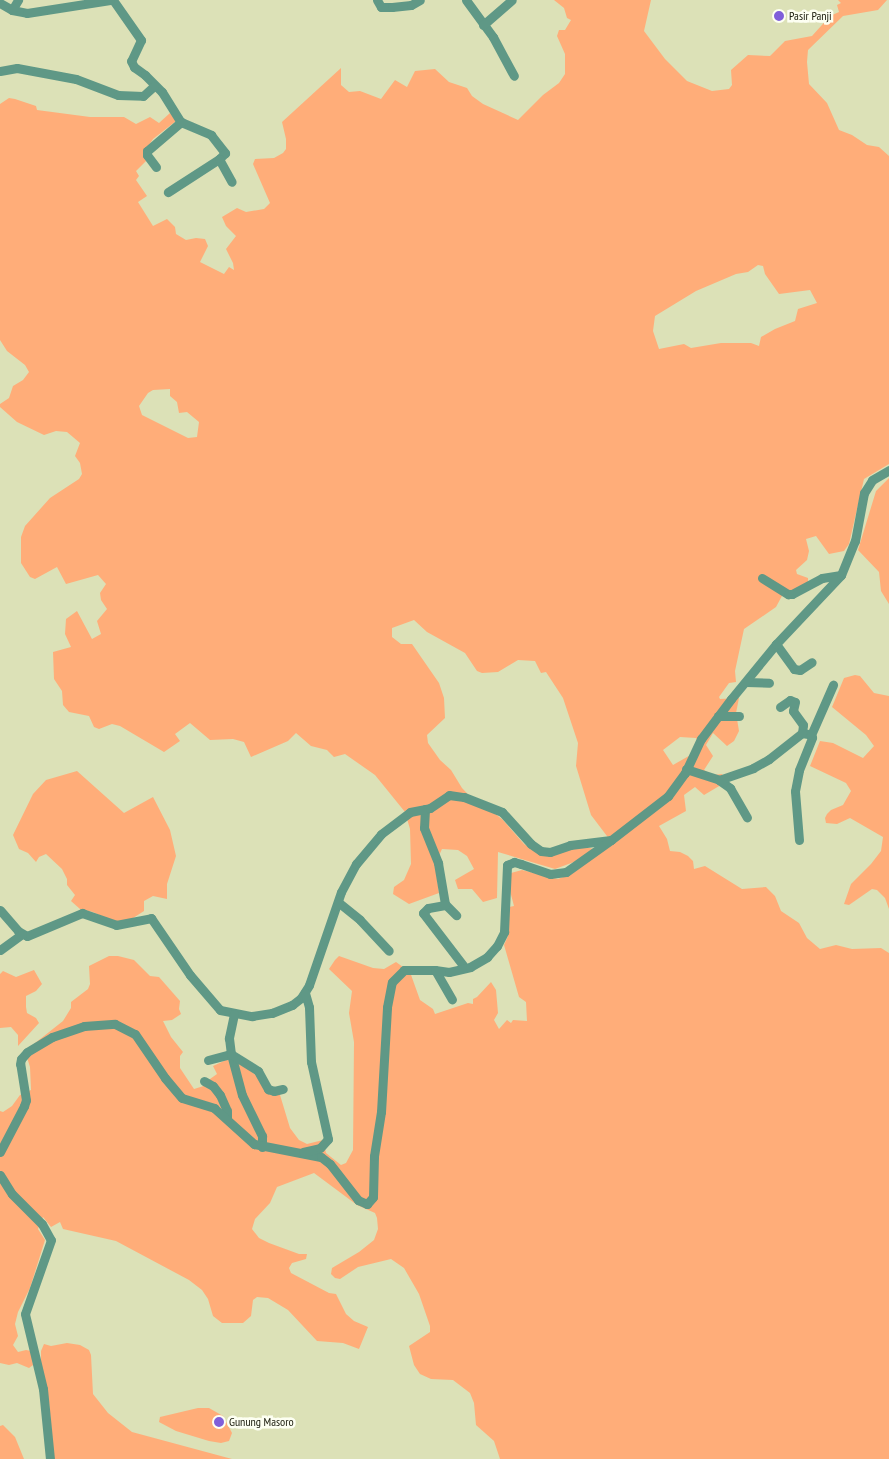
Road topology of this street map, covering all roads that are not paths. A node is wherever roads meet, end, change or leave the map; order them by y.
1 (18, 0) edge
2 (112, 0) edge
3 (377, 0) edge
4 (420, 0) edge
5 (466, 0) edge
6 (512, 0) edge
7 (0, 3) edge
8 (12, 10) junction
9 (483, 25) junction
10 (0, 71) edge
11 (514, 76) dead end
12 (154, 86) junction
13 (181, 122) junction
14 (219, 160) junction
15 (156, 167) dead end
16 (232, 182) dead end
17 (168, 192) dead end
18 (889, 470) edge
19 (841, 575) junction
20 (762, 578) dead end
21 (776, 644) junction
22 (812, 662) dead end
23 (746, 682) junction
24 (769, 684) dead end
25 (833, 685) dead end
26 (780, 707) dead end
27 (718, 716) junction
28 (739, 716) dead end
29 (806, 734) junction
30 (686, 769) junction
31 (719, 780) junction
32 (425, 809) junction
33 (747, 817) dead end
34 (611, 840) junction
35 (799, 840) dead end
36 (338, 902) junction
37 (446, 905) junction
38 (0, 910) edge
39 (456, 915) dead end
40 (22, 934) junction
41 (0, 950) edge
42 (389, 951) dead end
43 (465, 968) junction
44 (435, 970) junction
45 (305, 993) junction
46 (452, 1000) dead end
47 (234, 1014) junction
48 (230, 1054) junction
49 (208, 1060) dead end
50 (204, 1081) dead end
51 (283, 1089) dead end
52 (226, 1117) junction
53 (262, 1147) junction
54 (0, 1152) edge
55 (298, 1153) junction
56 (0, 1175) edge
57 (50, 1459) edge

1 - 8 street
2 - 8 street
2 - 12 street
3 - 4 street
5 - 9 street
6 - 9 street
7 - 8 street
9 - 11 street
10 - 12 street
12 - 13 street
13 - 14 street
13 - 15 street
14 - 16 street
14 - 17 street
18 - 19 street
19 - 20 street
19 - 21 street
21 - 22 street
21 - 23 street
23 - 24 street
23 - 27 street
25 - 29 street
26 - 29 street
27 - 28 street
27 - 30 street
29 - 31 street
29 - 35 street
30 - 31 street
30 - 34 street
31 - 33 street
32 - 34 street
32 - 36 street
32 - 37 street
34 - 43 street
36 - 42 street
36 - 45 street
37 - 39 street
37 - 43 street
38 - 40 street
40 - 41 street
40 - 47 street
43 - 44 street
44 - 46 street
44 - 55 street
45 - 47 street
45 - 55 street
47 - 48 street
48 - 49 street
48 - 51 street
48 - 53 street
50 - 52 street
52 - 53 street
52 - 54 street
53 - 55 street
56 - 57 street

